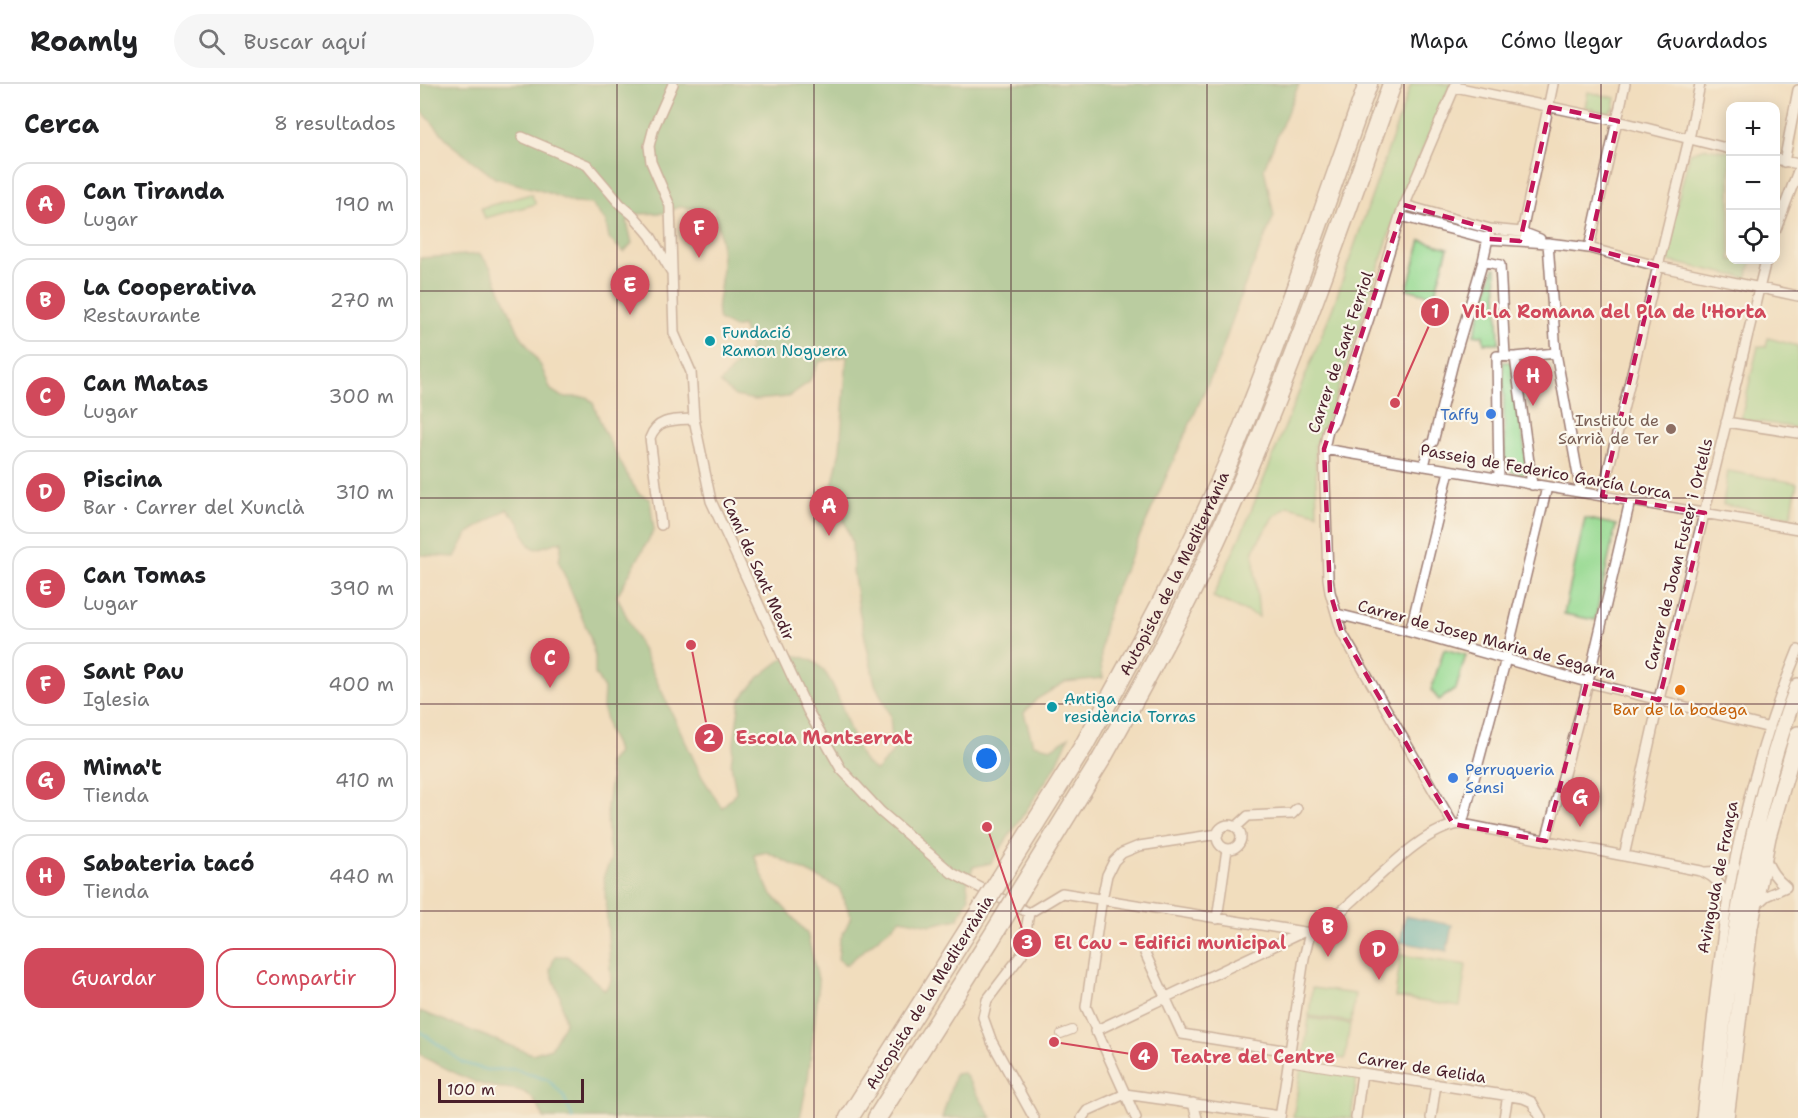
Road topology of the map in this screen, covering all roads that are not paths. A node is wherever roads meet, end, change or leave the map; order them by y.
1 (673, 84) edge
2 (1368, 84) edge
3 (1392, 84) edge
4 (1553, 84) edge
5 (1625, 84) edge
6 (1700, 84) edge
7 (1456, 85) edge
8 (1798, 90) edge
9 (1550, 107) junction
10 (1618, 121) junction
11 (522, 137) dead end
12 (1689, 139) junction
13 (1726, 148) edge
14 (1780, 160) edge
15 (1798, 164) edge
16 (1798, 171) edge
17 (1404, 205) junction
18 (1400, 216) junction
19 (1780, 218) edge
20 (1522, 232) junction
21 (1490, 234) junction
22 (1548, 243) junction
23 (1589, 248) junction
24 (1483, 261) junction
25 (1765, 264) edge
26 (1657, 266) junction
27 (672, 273) junction
28 (1758, 287) junction
29 (1798, 296) edge
30 (1556, 353) junction
31 (1505, 356) junction
32 (1515, 357) junction
33 (694, 419) junction
34 (1726, 422) junction
35 (1798, 433) edge
36 (1324, 448) junction
37 (1424, 466) junction
38 (1449, 471) junction
39 (1499, 479) junction
40 (1532, 484) junction
41 (1547, 487) junction
42 (1581, 492) junction
43 (1602, 496) junction
44 (1630, 501) junction
45 (1705, 513) junction
46 (662, 525) dead end
47 (1798, 529) edge
48 (1337, 614) junction
49 (1410, 632) junction
50 (1798, 650) edge
51 (1505, 659) junction
52 (1587, 682) junction
53 (1798, 686) edge
54 (1659, 700) junction
55 (1770, 728) junction
56 (1798, 734) edge
57 (1297, 809) dead end
58 (1457, 824) junction
59 (1236, 827) junction
60 (1218, 834) junction
61 (1546, 842) junction
62 (1227, 849) junction
63 (1764, 854) junction
64 (1624, 856) junction
65 (1735, 866) junction
66 (1702, 872) junction
67 (1786, 887) junction
68 (1798, 888) edge
69 (1103, 899) junction
70 (1728, 899) junction
71 (1754, 907) junction
72 (1029, 913) junction
73 (1217, 919) junction
74 (1305, 933) junction
75 (1145, 952) dead end
76 (1167, 998) junction
77 (1072, 1030) dead end
78 (1095, 1031) junction
79 (1061, 1035) dead end
80 (1289, 1056) junction
81 (1362, 1073) junction
82 (1436, 1084) junction
83 (1125, 1094) junction
84 (1508, 1095) junction
85 (1192, 1103) junction
86 (1280, 1117) edge
87 (849, 1118) edge
88 (877, 1118) edge
89 (1034, 1118) edge
90 (1082, 1118) edge
91 (1136, 1118) edge
92 (1197, 1118) edge
93 (1356, 1118) edge
94 (1431, 1118) edge
95 (1504, 1118) edge
96 (1541, 1118) edge
97 (1701, 1118) edge
98 (1711, 1118) edge
99 (1726, 1118) edge

1 - 27 street, Camí de Sant Medir
2 - 87 highway, Autopista de la Mediterrània, bridge
3 - 88 highway, Autopista de la Mediterrània, bridge
4 - 9 street
5 - 10 street
6 - 12 street
7 - 9 street
7 - 17 street, Carrer de Sant Ferriol
8 - 14 street
9 - 10 street
9 - 20 street
10 - 12 street
10 - 23 street
11 - 27 street
12 - 13 street
12 - 26 street
14 - 15 street
16 - 19 street
17 - 18 street, Carrer de Sant Ferriol
17 - 21 street
18 - 21 street
18 - 36 street, Carrer de Sant Ferriol
20 - 21 street
20 - 22 street
21 - 22 street
21 - 24 street
22 - 23 street
22 - 30 street
23 - 26 street
24 - 31 street
24 - 37 street
25 - 28 street, Carrer de Joan Fuster i Ortells
26 - 28 street
26 - 43 street
27 - 33 street, Camí de Sant Medir
28 - 29 street
28 - 34 street, Carrer de Joan Fuster i Ortells
30 - 32 street
30 - 42 street
31 - 32 street
31 - 39 street
32 - 40 street
33 - 46 street
33 - 72 street, Camí de Sant Medir
34 - 35 street
34 - 45 street, Carrer de Joan Fuster i Ortells
36 - 37 street, Passeig de Federico García Lorca
36 - 48 street, Carrer de Sant Ferriol
37 - 38 street, Passeig de Federico García Lorca
38 - 39 street, Passeig de Federico García Lorca
38 - 49 street
39 - 40 street, Passeig de Federico García Lorca
40 - 41 street, Passeig de Federico García Lorca
41 - 42 street, Passeig de Federico García Lorca
41 - 51 street
42 - 43 street, Passeig de Federico García Lorca
43 - 44 street, Passeig de Federico García Lorca
44 - 45 street, Passeig de Federico García Lorca
44 - 52 street
45 - 47 street, Passeig de Federico García Lorca
45 - 54 street, Carrer de Joan Fuster i Ortells
48 - 49 street, Carrer de Josep Maria de Segarra
48 - 58 street, Carrer de Sant Ferriol
49 - 51 street, Carrer de Josep Maria de Segarra
50 - 55 street, Avinguda de França
51 - 52 street, Carrer de Josep Maria de Segarra
51 - 58 street
52 - 54 street, Carrer de Josep Maria de Segarra
52 - 61 street
53 - 98 main road, Avinguda de França
54 - 55 street, Carrer de Josep Maria de Segarra
54 - 64 street, Carrer de Joan Fuster i Ortells
55 - 65 street, Avinguda de França
56 - 63 main road
57 - 59 street
58 - 61 street
58 - 74 street
59 - 60 street
59 - 62 street
60 - 62 street
60 - 69 street
61 - 64 street
62 - 73 street
63 - 67 street
63 - 71 main road
64 - 66 street
65 - 66 street
65 - 70 street, Avinguda de França
66 - 70 street
67 - 68 street
67 - 71 street
69 - 72 street
69 - 73 street
69 - 78 street
70 - 97 street, Avinguda de França
71 - 99 main road
72 - 89 street
73 - 74 street
74 - 76 street
74 - 80 street
75 - 76 street
76 - 78 street
76 - 80 street
77 - 79 street
78 - 83 street
80 - 81 street, Carrer de Gelida
80 - 86 street
81 - 82 street, Carrer de Gelida
81 - 93 street
82 - 84 street, Carrer de Gelida
82 - 94 street
83 - 85 street
83 - 90 street
83 - 91 street
84 - 95 street
84 - 96 street, Carrer de Gelida
85 - 86 street
85 - 92 street

